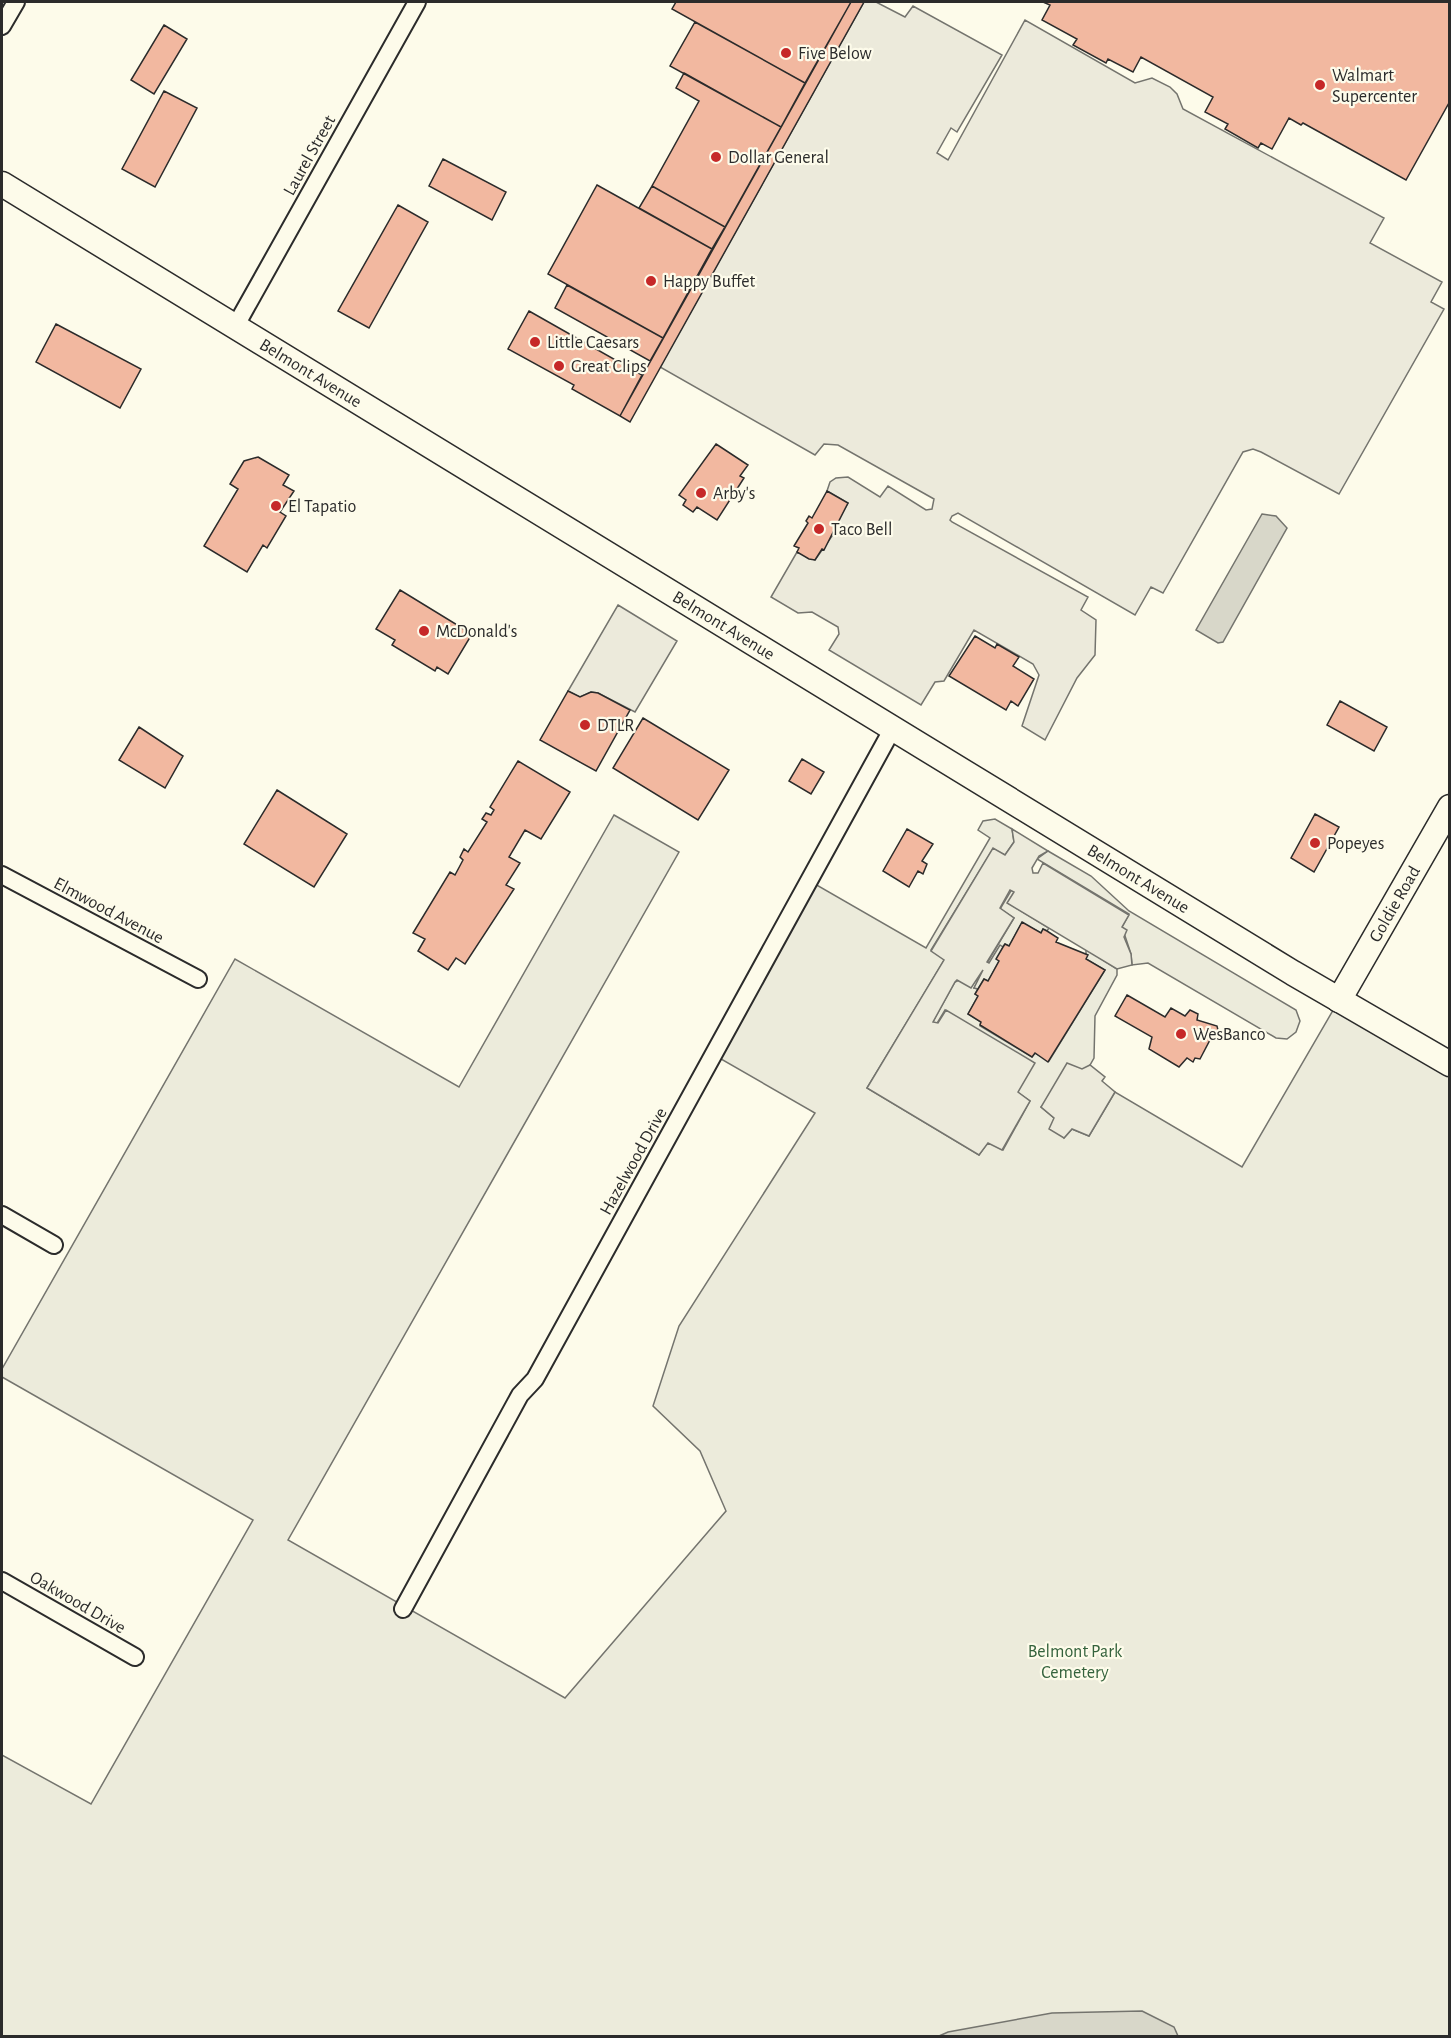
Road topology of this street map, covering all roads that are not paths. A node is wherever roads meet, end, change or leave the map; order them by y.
1 (16, 2) edge
2 (417, 2) edge
3 (2, 26) edge
4 (2, 184) edge
5 (235, 327) junction
6 (893, 728) junction
7 (1449, 807) edge
8 (2, 875) edge
9 (198, 979) dead end
10 (1340, 1000) junction
11 (1449, 1064) edge
12 (2, 1215) edge
13 (54, 1245) dead end
14 (2, 1581) edge
15 (403, 1609) dead end
16 (135, 1657) dead end

1 - 3 street
2 - 5 street, Laurel Street
4 - 5 main road, Belmont Avenue
5 - 6 main road, Belmont Avenue
6 - 10 main road, Belmont Avenue
6 - 15 street, Hazelwood Drive
7 - 10 main road, Goldie Road
8 - 9 street, Elmwood Avenue
10 - 11 main road, Belmont Avenue
12 - 13 street
14 - 16 street, Oakwood Drive

